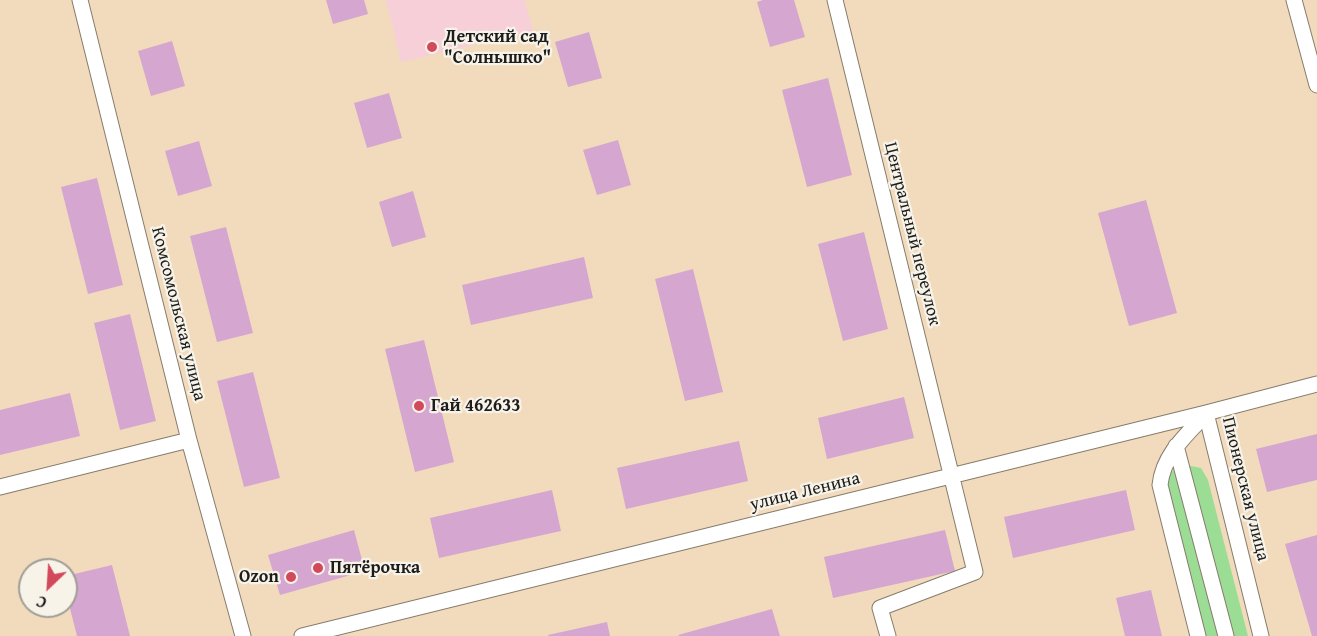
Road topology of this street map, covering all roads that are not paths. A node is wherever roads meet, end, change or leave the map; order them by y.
1 (80, 0) edge
2 (835, 0) edge
3 (1294, 0) edge
4 (1317, 85) edge
5 (1317, 384) edge
6 (1206, 413) junction
7 (189, 440) junction
8 (1176, 446) junction
9 (951, 476) junction
10 (0, 487) edge
11 (243, 636) edge
12 (302, 636) edge
13 (888, 636) edge
14 (1198, 636) edge
15 (1226, 636) edge
16 (1261, 636) edge

1 - 7 street, Комсомольская улица
2 - 9 street, Центральный переулок
3 - 4 street
5 - 6 street, улица Ленина
6 - 8 street, Пионерская улица
6 - 9 street, улица Ленина
6 - 16 street, Пионерская улица
7 - 10 street
7 - 11 street, Комсомольская улица
8 - 14 street, Пионерская улица
8 - 15 street
9 - 12 street, улица Ленина
9 - 13 street, Центральный переулок

